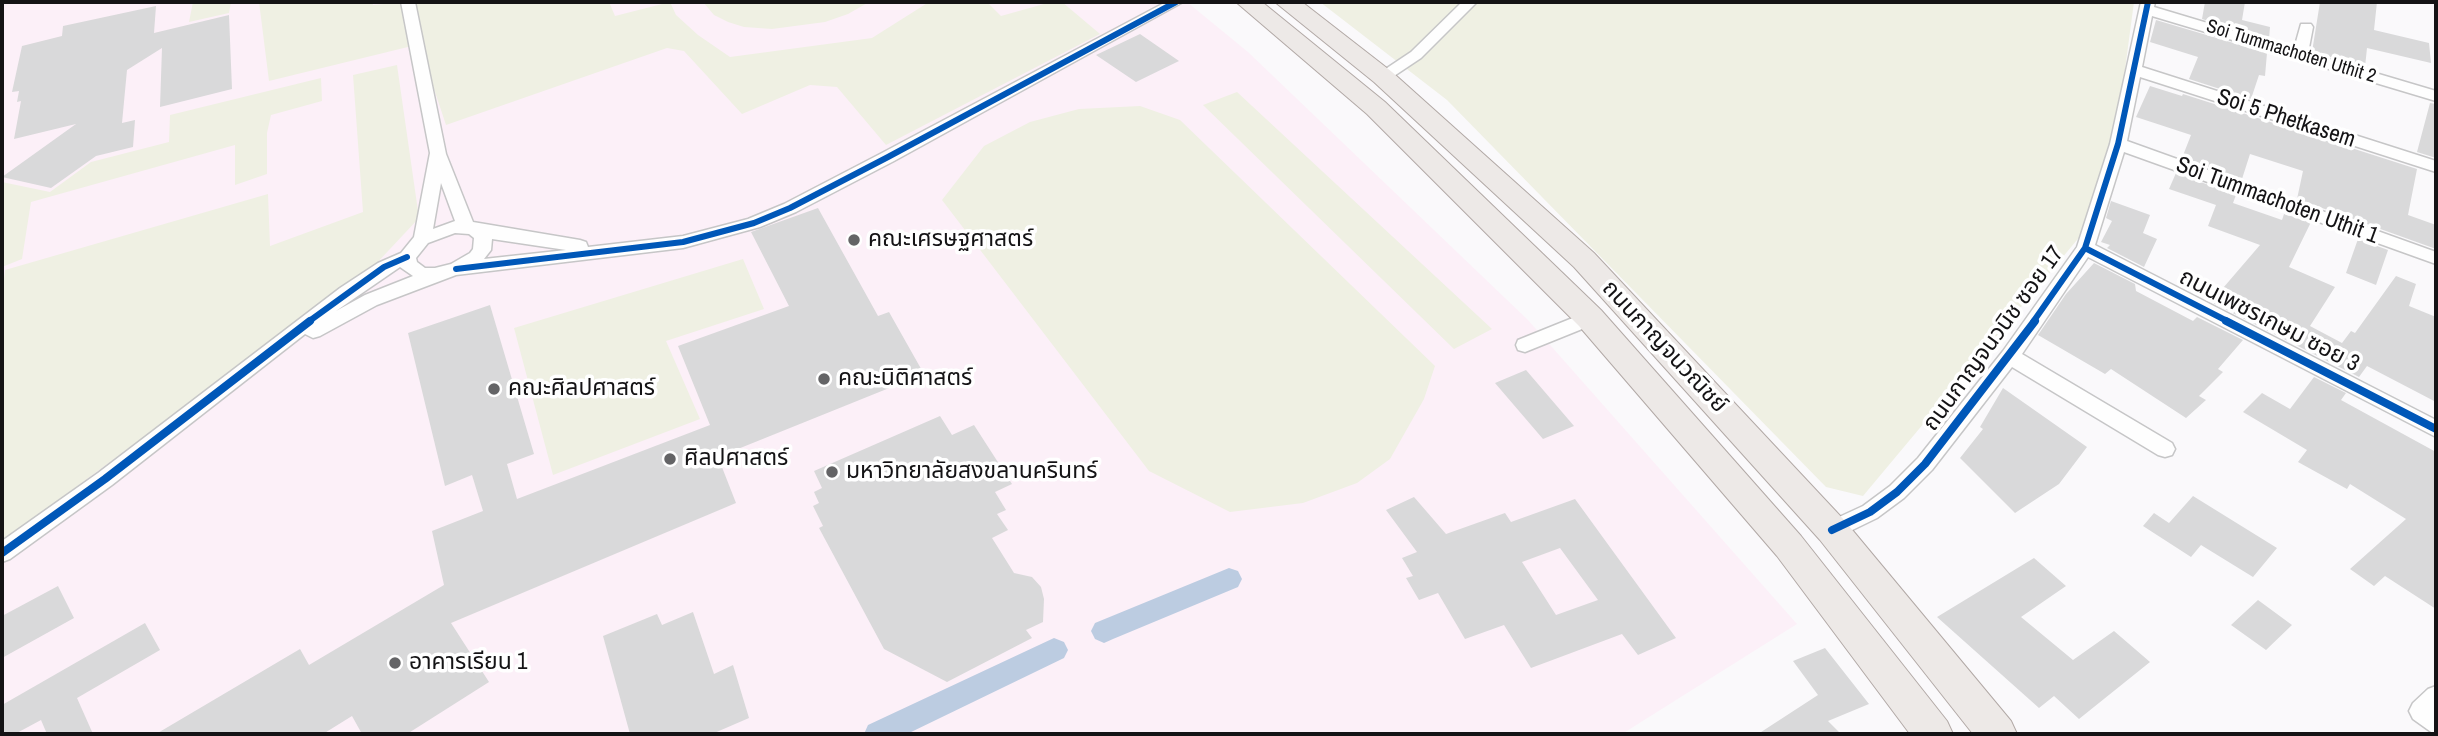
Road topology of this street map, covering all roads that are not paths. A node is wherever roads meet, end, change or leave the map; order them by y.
1 (408, 2) edge
2 (1176, 2) edge
3 (1248, 2) edge
4 (1287, 2) edge
5 (1470, 2) edge
6 (2147, 5) edge
7 (2306, 27) dead end
8 (2300, 55) junction
9 (2135, 71) junction
10 (1383, 77) junction
11 (2436, 96) edge
12 (2118, 144) junction
13 (438, 153) junction
14 (2436, 167) edge
15 (472, 229) junction
16 (422, 239) junction
17 (2085, 248) junction
18 (602, 250) junction
19 (407, 257) junction
20 (2436, 258) edge
21 (456, 269) junction
22 (435, 274) junction
23 (1590, 318) junction
24 (1525, 345) dead end
25 (2010, 356) junction
26 (262, 358) junction
27 (2436, 429) edge
28 (2165, 449) dead end
29 (1832, 530) junction
30 (2, 553) edge
31 (2436, 697) edge
32 (2436, 724) edge
33 (1933, 734) edge
34 (1997, 734) edge

1 - 13 street
2 - 18 street
3 - 23 main road, ถนนกาญจนวณิชย์
4 - 10 main road, ถนนกาญจนวณิชย์
5 - 10 street
6 - 8 street, Soi Tummachoten Uthit 2
6 - 9 street, ถนนกาญจนวนิช ซอย 17
7 - 8 street
8 - 11 street, Soi Tummachoten Uthit 2
9 - 12 street, ถนนกาญจนวนิช ซอย 17
9 - 14 street, Soi 5 Phetkasem
10 - 29 main road, ถนนกาญจนวณิชย์
12 - 17 street, ถนนกาญจนวนิช ซอย 17
12 - 20 street, Soi Tummachoten Uthit 1
13 - 15 street
13 - 16 street
15 - 16 street
15 - 18 street
15 - 21 street
16 - 19 street
17 - 25 street, ถนนกาญจนวนิช ซอย 17
17 - 27 street, ถนนเพชรเกษม ซอย 3
18 - 21 street
19 - 22 street
19 - 26 street
21 - 22 street
22 - 26 street
23 - 24 street
23 - 33 main road, ถนนกาญจนวณิชย์
25 - 28 street
25 - 29 street, ถนนกาญจนวนิช ซอย 17
26 - 30 street
29 - 34 main road, ถนนกาญจนวณิชย์
31 - 32 street

